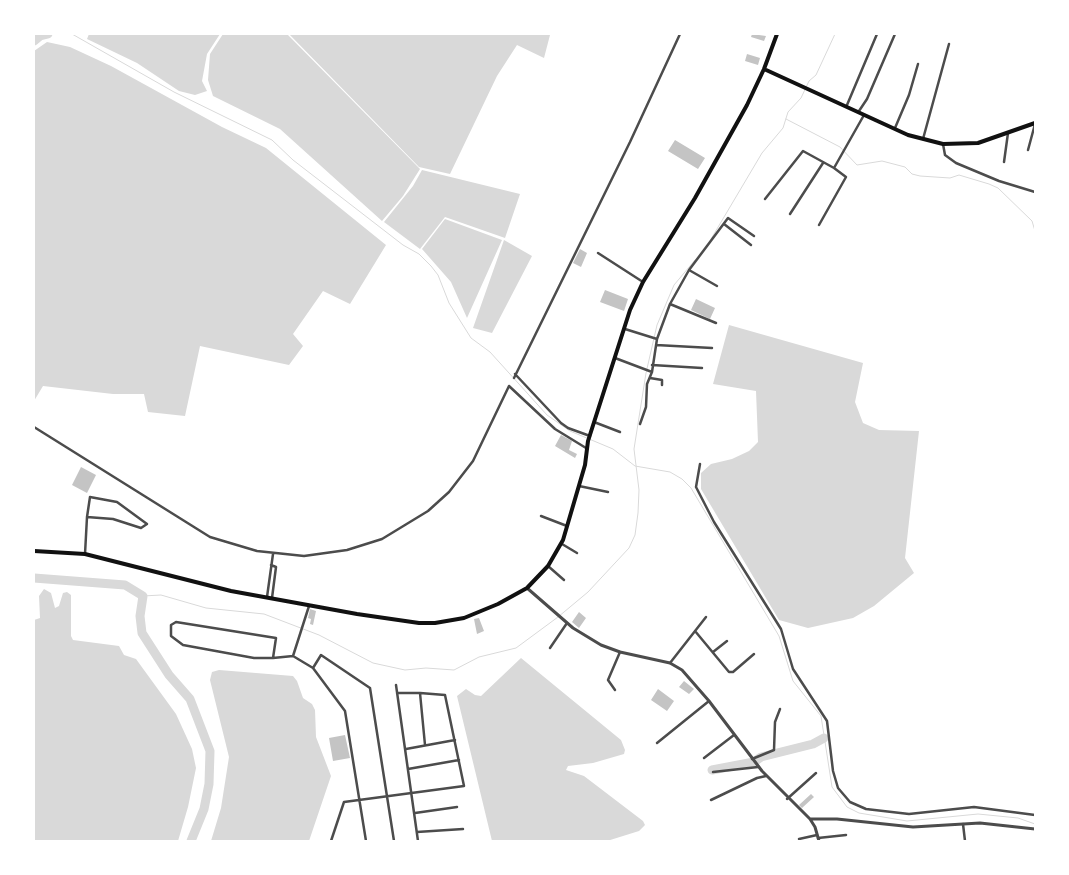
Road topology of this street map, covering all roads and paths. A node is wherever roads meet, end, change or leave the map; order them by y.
1 (680, 34) edge
2 (777, 34) edge
3 (877, 34) edge
4 (895, 34) edge
5 (948, 44) dead end
6 (918, 64) dead end
7 (764, 69) junction
8 (847, 106) junction
9 (859, 111) junction
10 (865, 114) junction
11 (1035, 123) edge
12 (895, 128) junction
13 (1008, 133) junction
14 (923, 139) junction
15 (943, 144) junction
16 (1028, 150) dead end
17 (1004, 162) dead end
18 (823, 163) junction
19 (834, 168) junction
20 (1035, 192) edge
21 (765, 199) dead end
22 (790, 214) dead end
23 (724, 224) junction
24 (819, 225) dead end
25 (754, 236) dead end
26 (751, 245) dead end
27 (598, 253) dead end
28 (689, 270) junction
29 (643, 282) junction
30 (718, 286) dead end
31 (670, 304) junction
32 (716, 323) dead end
33 (625, 329) junction
34 (654, 338) junction
35 (655, 345) junction
36 (712, 348) dead end
37 (615, 358) junction
38 (652, 366) junction
39 (702, 368) dead end
40 (652, 372) junction
41 (650, 378) junction
42 (662, 385) dead end
43 (594, 422) junction
44 (640, 424) dead end
45 (34, 427) edge
46 (620, 432) dead end
47 (589, 438) junction
48 (586, 448) junction
49 (700, 464) dead end
50 (580, 486) junction
51 (608, 492) dead end
52 (541, 516) dead end
53 (87, 517) junction
54 (568, 526) junction
55 (562, 544) junction
56 (34, 551) edge
57 (577, 553) dead end
58 (85, 554) junction
59 (273, 554) junction
60 (548, 566) junction
61 (564, 580) dead end
62 (527, 588) junction
63 (269, 597) junction
64 (309, 606) junction
65 (706, 617) dead end
66 (567, 623) junction
67 (695, 631) junction
68 (727, 642) dead end
69 (550, 648) dead end
70 (620, 652) junction
71 (712, 652) junction
72 (754, 654) dead end
73 (293, 656) junction
74 (273, 658) junction
75 (670, 663) junction
76 (313, 668) junction
77 (396, 685) dead end
78 (615, 690) dead end
79 (398, 693) junction
80 (420, 693) junction
81 (709, 701) junction
82 (780, 709) dead end
83 (734, 735) junction
84 (455, 740) junction
85 (657, 743) dead end
86 (426, 745) junction
87 (406, 749) junction
88 (704, 758) dead end
89 (459, 760) junction
90 (753, 760) junction
91 (757, 766) junction
92 (408, 769) junction
93 (713, 772) dead end
94 (816, 773) dead end
95 (766, 776) junction
96 (411, 792) junction
97 (387, 795) junction
98 (359, 798) junction
99 (787, 799) junction
100 (711, 800) dead end
101 (457, 806) dead end
102 (416, 813) junction
103 (1035, 815) edge
104 (810, 820) junction
105 (963, 823) junction
106 (463, 829) dead end
107 (1035, 830) edge
108 (417, 832) junction
109 (846, 835) dead end
110 (818, 838) edge
111 (799, 839) dead end
112 (331, 841) edge
113 (366, 841) edge
114 (394, 841) edge
115 (418, 841) edge
116 (965, 841) edge

1 - 47 street
2 - 7 main road
3 - 8 street
4 - 9 street
5 - 14 street
6 - 12 street
7 - 8 main road
7 - 29 main road
8 - 9 main road
9 - 10 main road
10 - 12 main road
10 - 19 street
11 - 13 main road
11 - 16 street
12 - 14 main road
13 - 15 main road
13 - 17 street
14 - 15 main road
15 - 20 street
18 - 19 street
18 - 21 street
18 - 22 street
19 - 24 street
23 - 25 street
23 - 26 street
23 - 28 street
27 - 29 street
28 - 30 street
28 - 31 street
29 - 33 main road
31 - 32 street
31 - 34 street
33 - 34 street
33 - 37 main road
34 - 35 street
35 - 36 street
35 - 38 street
37 - 40 street
37 - 43 main road
38 - 39 street
38 - 40 street
40 - 41 street
41 - 42 street
41 - 44 street
43 - 46 street
43 - 47 main road
45 - 59 street
47 - 48 main road
48 - 50 main road
48 - 59 street
49 - 103 street
50 - 51 street
50 - 54 main road
52 - 54 street
53 - 53 street
53 - 58 street
54 - 55 main road
55 - 57 street
55 - 60 main road
56 - 58 main road
58 - 63 main road
59 - 63 street
60 - 61 street
60 - 62 main road
62 - 64 main road
62 - 66 street
63 - 64 main road
64 - 73 street
65 - 67 street
66 - 69 street
66 - 70 street
67 - 71 street
67 - 75 street
68 - 71 street
70 - 75 street
70 - 78 street
71 - 72 street
73 - 74 street
73 - 76 street
74 - 74 street
75 - 81 street
76 - 97 street
76 - 98 street
77 - 79 street
79 - 80 street
79 - 87 street
80 - 84 street
80 - 86 street
81 - 83 street
81 - 85 street
82 - 90 street
83 - 88 street
83 - 90 street
84 - 86 street
84 - 89 street
86 - 87 street
87 - 92 street
89 - 92 street
89 - 96 street
90 - 91 street
91 - 93 street
91 - 95 street
92 - 96 street
94 - 99 street
95 - 99 street
95 - 100 street
96 - 97 street
96 - 102 street
97 - 98 street
97 - 114 street
98 - 112 street
98 - 113 street
99 - 104 street
101 - 102 street
102 - 108 street
104 - 105 street
104 - 110 street
105 - 107 street
105 - 116 street
106 - 108 street
108 - 115 street
109 - 110 street
110 - 111 street

